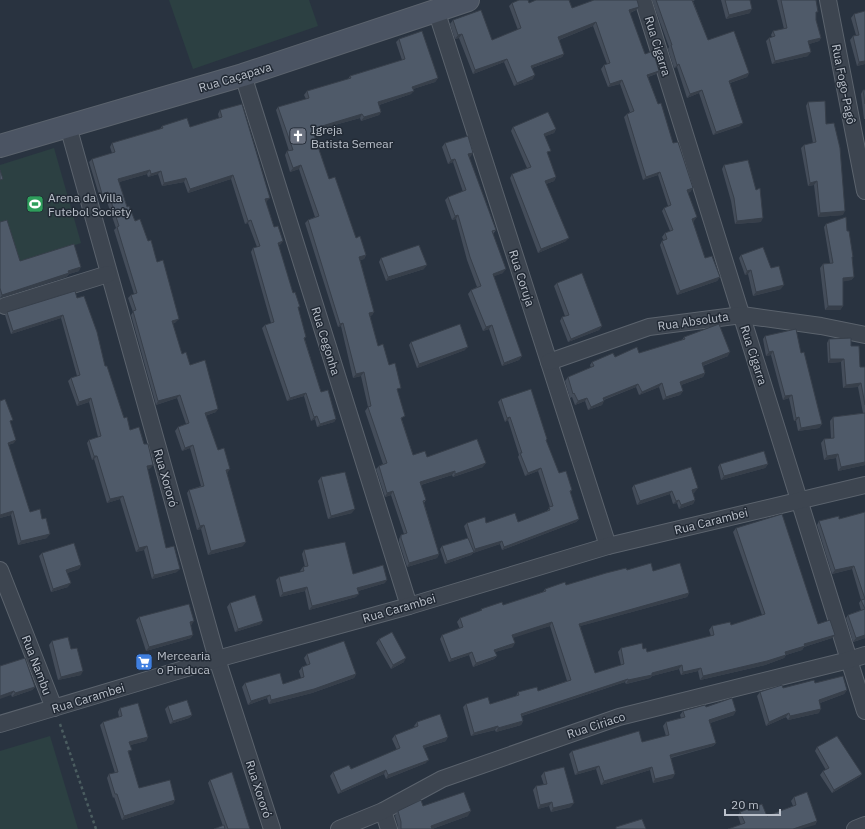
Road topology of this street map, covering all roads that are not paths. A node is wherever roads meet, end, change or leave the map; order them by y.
1 (468, 0) edge
2 (643, 0) edge
3 (828, 0) edge
4 (436, 10) junction
5 (243, 75) junction
6 (68, 126) junction
7 (861, 144) edge
8 (0, 146) edge
9 (865, 191) edge
10 (108, 274) junction
11 (5, 306) dead end
12 (742, 315) junction
13 (865, 335) edge
14 (549, 362) junction
15 (865, 485) edge
16 (800, 499) junction
17 (608, 546) junction
18 (0, 570) edge
19 (409, 606) junction
20 (865, 654) edge
21 (217, 659) junction
22 (849, 660) junction
23 (54, 708) junction
24 (865, 711) edge
25 (0, 724) edge
26 (383, 812) junction
27 (865, 825) edge
28 (272, 829) edge
29 (339, 829) edge
30 (389, 829) edge
31 (855, 829) edge

1 - 4 street, Rua Caçapava
2 - 12 street, Rua Cigarra
3 - 7 street, Rua Fogo-Pagô
4 - 5 street, Rua Caçapava
4 - 14 street, Rua Coruja
5 - 6 street, Rua Caçapava
5 - 19 street, Rua Cegonha
6 - 8 street, Rua Caçapava
6 - 10 street, Rua Xororó
7 - 9 street, Rua Fogo-Pagô
10 - 11 street
10 - 21 street, Rua Xororó
12 - 13 street, Rua Absoluta
12 - 14 street, Rua Absoluta
12 - 16 street, Rua Cigarra
14 - 17 street, Rua Coruja
15 - 16 street, Rua Carambei
16 - 17 street, Rua Carambei
16 - 22 street, Rua Cigarra
17 - 19 street, Rua Carambei
18 - 23 street, Rua Nambu
19 - 21 street, Rua Carambei
20 - 22 street, Rua Ciriaco
21 - 23 street, Rua Carambei
21 - 28 street, Rua Xororó
22 - 24 street, Rua Cigarra
22 - 26 street, Rua Ciriaco
23 - 25 street, Rua Carambei
26 - 29 street, Rua Ciriaco
26 - 30 street
27 - 31 street

